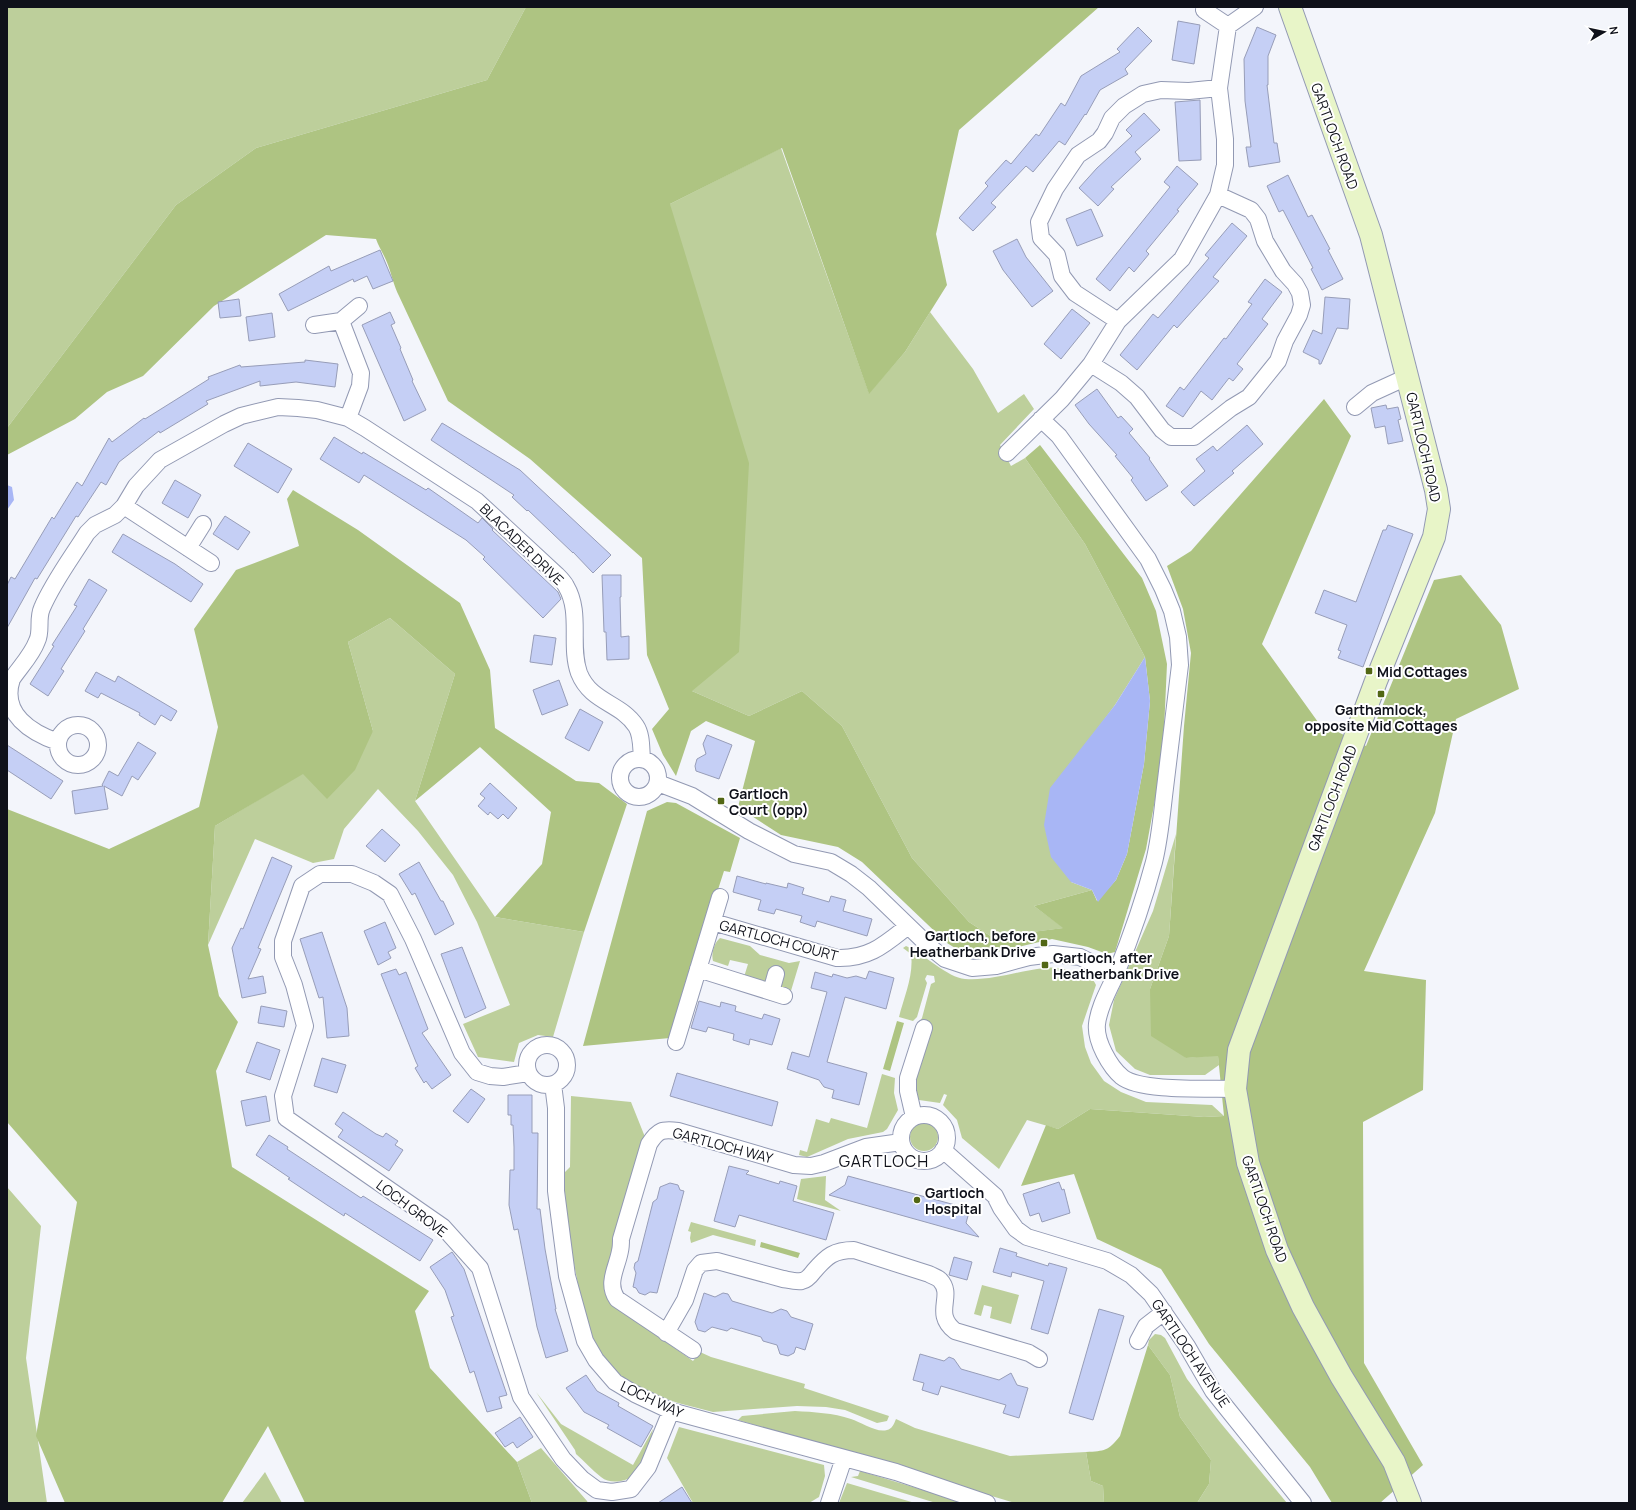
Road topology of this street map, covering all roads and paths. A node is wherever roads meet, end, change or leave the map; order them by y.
1 (1255, 7) edge
2 (1290, 7) edge
3 (1204, 10) dead end
4 (1228, 26) junction
5 (1219, 88) junction
6 (1218, 195) junction
7 (359, 306) dead end
8 (341, 322) junction
9 (1118, 322) junction
10 (314, 325) dead end
11 (1091, 364) junction
12 (1407, 377) junction
13 (1355, 407) dead end
14 (348, 418) junction
15 (1042, 419) junction
16 (1008, 453) dead end
17 (124, 506) junction
18 (203, 524) dead end
19 (188, 548) junction
20 (211, 563) dead end
21 (58, 742) dead end
22 (642, 759) junction
23 (658, 783) junction
24 (720, 897) dead end
25 (713, 922) junction
26 (908, 926) junction
27 (698, 969) junction
28 (776, 974) dead end
29 (1116, 975) junction
30 (924, 1028) dead end
31 (676, 1042) dead end
32 (528, 1073) junction
33 (553, 1084) junction
34 (1235, 1089) junction
35 (914, 1117) junction
36 (901, 1142) junction
37 (943, 1150) junction
38 (1164, 1312) junction
39 (666, 1333) junction
40 (1138, 1341) dead end
41 (693, 1350) dead end
42 (1039, 1359) dead end
43 (671, 1411) junction
44 (844, 1458) junction
45 (829, 1503) edge
46 (987, 1503) edge
47 (1303, 1503) edge
48 (1410, 1503) edge

1 - 4 street
2 - 12 main road, GARTLOCH ROAD
3 - 4 street
4 - 5 street
5 - 6 street
5 - 9 street
6 - 9 street
6 - 11 street
7 - 8 street
8 - 10 street
8 - 14 street
9 - 11 street
11 - 15 street
12 - 13 street
12 - 34 main road, GARTLOCH ROAD
14 - 17 street, BLACADER DRIVE
14 - 22 street, BLACADER DRIVE
15 - 16 street
15 - 29 street
17 - 19 street
17 - 21 street, BLACADER DRIVE
18 - 19 street
19 - 20 street
22 - 23 street
22 - 23 street
23 - 26 street
24 - 25 street, GARTLOCH COURT
25 - 26 street, GARTLOCH COURT
25 - 27 street, GARTLOCH COURT
26 - 29 street
27 - 28 street
27 - 31 street, GARTLOCH COURT
29 - 34 street
30 - 35 street
32 - 33 street
32 - 33 street
32 - 43 street, LOCH GROVE
33 - 43 street, LOCH WAY
34 - 48 main road, GARTLOCH ROAD
35 - 36 street
35 - 37 street
36 - 37 street
36 - 39 street, GARTLOCH WAY
37 - 38 street, GARTLOCH AVENUE
38 - 40 street
38 - 47 street, GARTLOCH AVENUE
39 - 41 street, GARTLOCH WAY
39 - 42 street
43 - 44 street, LOCH WAY
44 - 45 street
44 - 46 street, LOCH WAY

